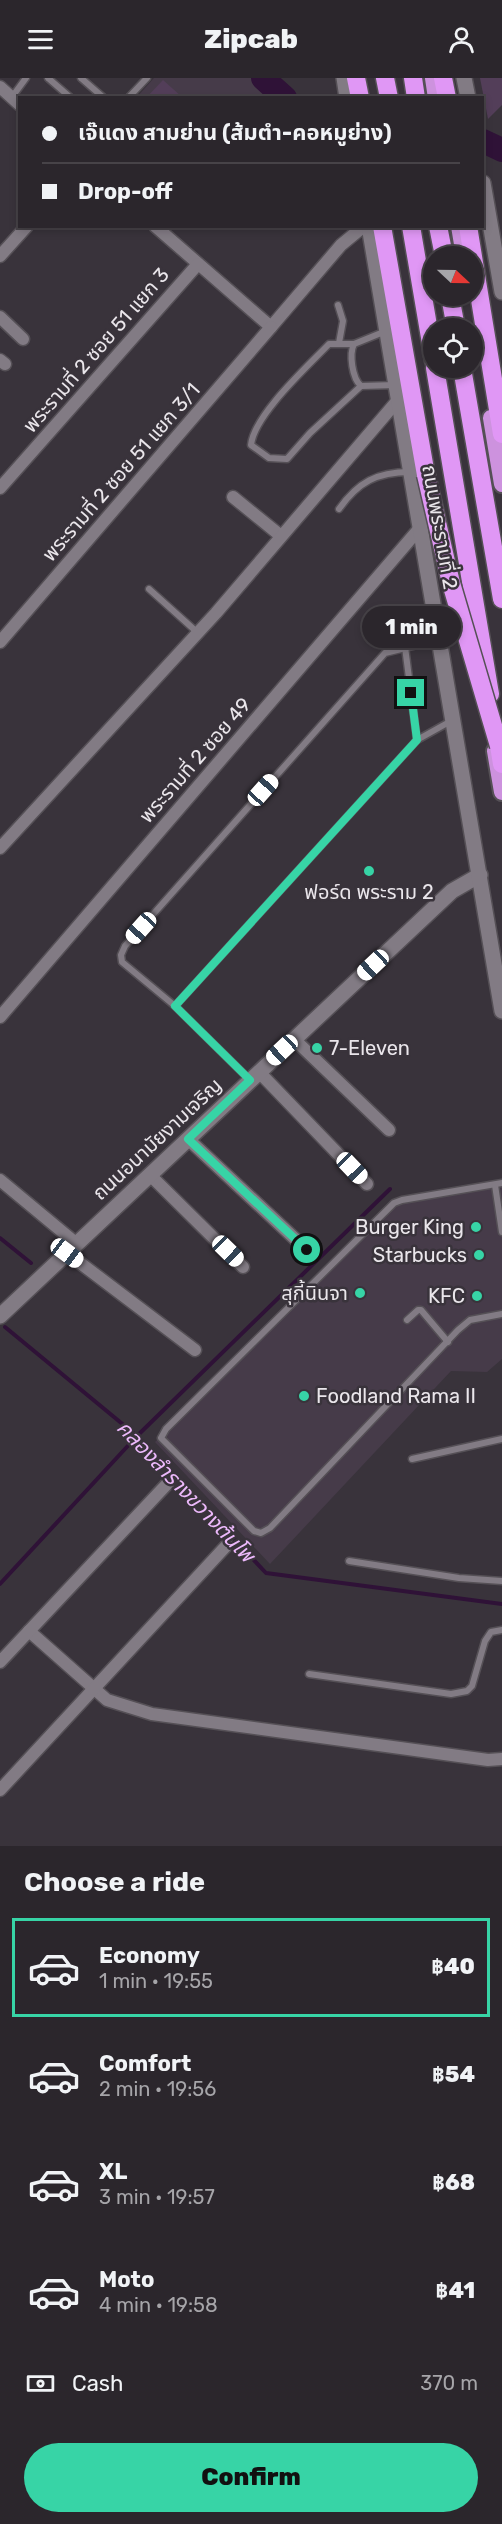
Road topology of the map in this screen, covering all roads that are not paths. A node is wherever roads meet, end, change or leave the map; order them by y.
1 (26, 78) edge
2 (48, 78) edge
3 (81, 78) edge
4 (147, 78) edge
5 (378, 78) edge
6 (385, 78) edge
7 (413, 78) edge
8 (433, 78) edge
9 (443, 78) edge
10 (465, 78) edge
11 (0, 87) edge
12 (69, 96) edge
13 (102, 96) edge
14 (130, 96) edge
15 (381, 96) edge
16 (388, 96) edge
17 (417, 96) edge
18 (436, 96) edge
19 (447, 96) edge
20 (468, 96) edge
21 (15, 101) edge
22 (484, 191) edge
23 (25, 228) edge
24 (157, 228) edge
25 (361, 228) edge
26 (369, 228) edge
27 (382, 228) edge
28 (404, 228) edge
29 (411, 228) edge
30 (438, 228) edge
31 (459, 228) edge
32 (468, 228) edge
33 (442, 246) edge
34 (462, 246) edge
35 (0, 256) edge
36 (198, 264) junction
37 (502, 292) edge
38 (338, 305) dead end
39 (473, 306) edge
40 (0, 317) edge
41 (424, 318) edge
42 (423, 321) edge
43 (271, 327) junction
44 (387, 331) junction
45 (23, 339) dead end
46 (339, 343) junction
47 (354, 344) junction
48 (434, 378) edge
49 (437, 378) edge
50 (464, 378) edge
51 (361, 386) junction
52 (397, 393) junction
53 (502, 434) edge
54 (410, 472) junction
55 (502, 484) edge
56 (0, 488) edge
57 (233, 497) dead end
58 (339, 509) dead end
59 (419, 529) junction
60 (280, 537) junction
61 (149, 590) dead end
62 (502, 599) edge
63 (198, 633) junction
64 (438, 640) junction
65 (0, 642) edge
66 (405, 647) junction
67 (453, 720) junction
68 (417, 740) junction
69 (501, 755) edge
70 (502, 792) edge
71 (0, 847) edge
72 (480, 875) junction
73 (175, 1006) junction
74 (502, 1011) edge
75 (0, 1017) edge
76 (294, 1039) junction
77 (255, 1076) junction
78 (389, 1130) dead end
79 (188, 1139) junction
80 (150, 1175) junction
81 (0, 1180) edge
82 (367, 1184) dead end
83 (499, 1184) edge
84 (502, 1232) edge
85 (72, 1249) junction
86 (307, 1250) dead end
87 (243, 1267) dead end
88 (502, 1314) edge
89 (0, 1316) edge
90 (407, 1320) dead end
91 (448, 1342) junction
92 (195, 1350) dead end
93 (502, 1439) edge
94 (412, 1459) dead end
95 (167, 1484) dead end
96 (227, 1545) dead end
97 (349, 1561) dead end
98 (502, 1581) edge
99 (502, 1630) edge
100 (29, 1631) junction
101 (0, 1662) edge
102 (309, 1674) dead end
103 (94, 1688) junction
104 (502, 1759) edge
105 (0, 1790) edge

1 - 21 lane
2 - 12 lane
3 - 13 lane
4 - 14 lane
5 - 15 highway
6 - 16 highway
7 - 17 highway
8 - 18 highway
9 - 19 highway
10 - 20 main road
11 - 21 street
22 - 37 main road
23 - 35 street
24 - 36 street
25 - 43 street, พระรามที่ 2 ซอย 51 แยก 3/1
26 - 44 main road, ถนนพระรามที่ 2
27 - 69 highway, bridge
28 - 42 highway, ถนนพระรามที่ 2
29 - 41 highway
30 - 33 highway
31 - 34 highway
32 - 53 highway
36 - 43 street
36 - 56 street, พระรามที่ 2 ซอย 51 แยก 3
38 - 46 lane
39 - 55 highway
40 - 45 street
43 - 65 street, พระรามที่ 2 ซอย 51 แยก 3/1
44 - 47 lane
44 - 52 main road, ถนนพระรามที่ 2
46 - 47 lane
46 - 51 lane
47 - 51 lane
48 - 70 highway, ถนนพระรามที่ 2
49 - 69 highway, bridge
50 - 62 highway
51 - 52 lane
52 - 54 main road, ถนนพระรามที่ 2
52 - 60 street
54 - 58 lane
54 - 59 main road, ถนนพระรามที่ 2
57 - 60 street
59 - 64 main road, ถนนพระรามที่ 2
59 - 75 street, พระรามที่ 2 ซอย 49
60 - 63 street
61 - 63 lane
63 - 71 street
64 - 66 lane
64 - 67 main road, ถนนพระรามที่ 2
66 - 68 lane
66 - 73 lane
67 - 68 lane
67 - 72 main road, ถนนพระรามที่ 2
68 - 73 lane
72 - 74 main road, ถนนพระรามที่ 2
72 - 76 main road, ถนนอนามัยงามเจริญ
73 - 77 lane
76 - 77 main road, ถนนอนามัยงามเจริญ
76 - 78 street
77 - 79 main road, ถนนอนามัยงามเจริญ
77 - 82 street
79 - 80 main road, ถนนอนามัยงามเจริญ
79 - 86 street
80 - 85 main road, ถนนอนามัยงามเจริญ
80 - 87 street
81 - 85 street
83 - 84 lane
83 - 91 lane
85 - 89 main road, ถนนอนามัยงามเจริญ
85 - 92 street
88 - 91 lane
90 - 91 lane
93 - 94 lane
95 - 100 street
96 - 103 street
97 - 98 lane
99 - 102 lane
100 - 101 street
100 - 103 street
103 - 104 street
103 - 105 street

